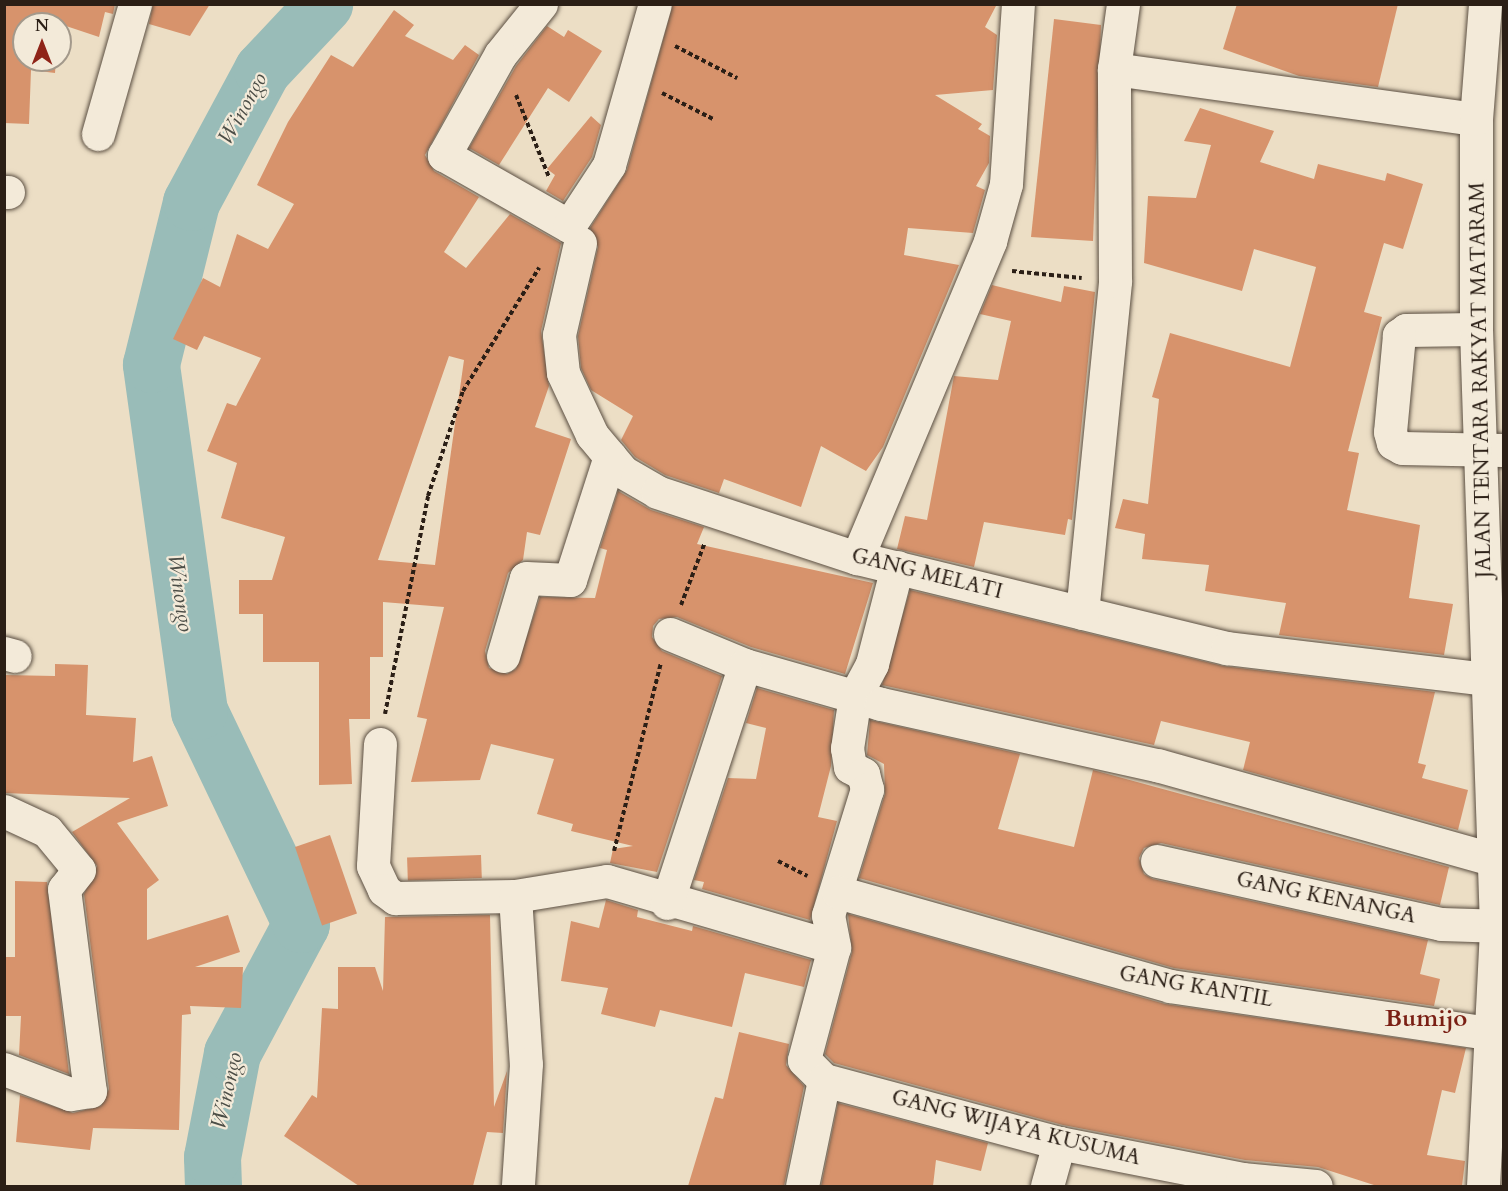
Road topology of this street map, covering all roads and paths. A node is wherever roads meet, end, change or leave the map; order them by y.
1 (135, 4) edge
2 (541, 4) edge
3 (1018, 4) edge
4 (1123, 4) edge
5 (1485, 4) edge
6 (652, 18) edge
7 (500, 55) junction
8 (1113, 69) junction
9 (737, 78) dead end
10 (635, 79) junction
11 (1486, 104) edge
12 (713, 119) dead end
13 (98, 134) dead end
14 (1490, 202) edge
15 (574, 234) junction
16 (979, 267) junction
17 (1114, 281) junction
18 (1476, 329) junction
19 (1492, 450) edge
20 (610, 456) junction
21 (857, 558) junction
22 (897, 567) junction
23 (1082, 613) junction
24 (670, 634) dead end
25 (503, 656) dead end
26 (745, 665) junction
27 (1488, 679) junction
28 (855, 696) junction
29 (646, 717) dead end
30 (380, 744) joint
31 (4, 811) edge
32 (1491, 859) junction
33 (1157, 861) dead end
34 (607, 881) junction
35 (838, 892) junction
36 (515, 896) junction
37 (667, 903) junction
38 (1500, 926) edge
39 (834, 947) junction
40 (1490, 1033) junction
41 (4, 1069) edge
42 (824, 1080) junction
43 (1496, 1095) edge
44 (1059, 1143) junction
45 (518, 1186) edge
46 (802, 1186) edge
47 (1047, 1186) edge
48 (1316, 1186) edge
49 (1483, 1186) edge

1 - 13 street
2 - 7 street
3 - 16 street
4 - 8 street
5 - 11 street, JALAN TENTARA RAKYAT MATARAM
6 - 9 path
6 - 10 street
7 - 15 path
7 - 15 street
8 - 11 street
8 - 17 street
10 - 12 path
10 - 15 street
11 - 14 street, JALAN TENTARA RAKYAT MATARAM
14 - 18 street, JALAN TENTARA RAKYAT MATARAM
15 - 20 street, GANG MELATI
15 - 30 path
16 - 17 path
16 - 21 street
17 - 23 street
18 - 19 street, JALAN TENTARA RAKYAT MATARAM
18 - 19 street
19 - 27 street, JALAN TENTARA RAKYAT MATARAM
20 - 21 street, GANG MELATI
20 - 25 street
21 - 22 street, GANG MELATI
22 - 23 street, GANG MELATI
22 - 28 street
23 - 27 street, GANG MELATI
24 - 26 street
26 - 28 street
26 - 37 street
27 - 32 street, JALAN TENTARA RAKYAT MATARAM
28 - 32 street
28 - 35 street
29 - 34 path
30 - 36 street
31 - 41 street
32 - 38 street, JALAN TENTARA RAKYAT MATARAM
33 - 38 street, GANG KENANGA
34 - 36 street
34 - 37 street
35 - 39 street
35 - 40 street, GANG KANTIL
36 - 45 street
37 - 39 street
38 - 40 street, JALAN TENTARA RAKYAT MATARAM
39 - 42 street
40 - 43 street, JALAN TENTARA RAKYAT MATARAM
42 - 44 street, GANG WIJAYA KUSUMA
42 - 46 street
43 - 49 street, JALAN TENTARA RAKYAT MATARAM
44 - 47 street
44 - 48 street, GANG WIJAYA KUSUMA

